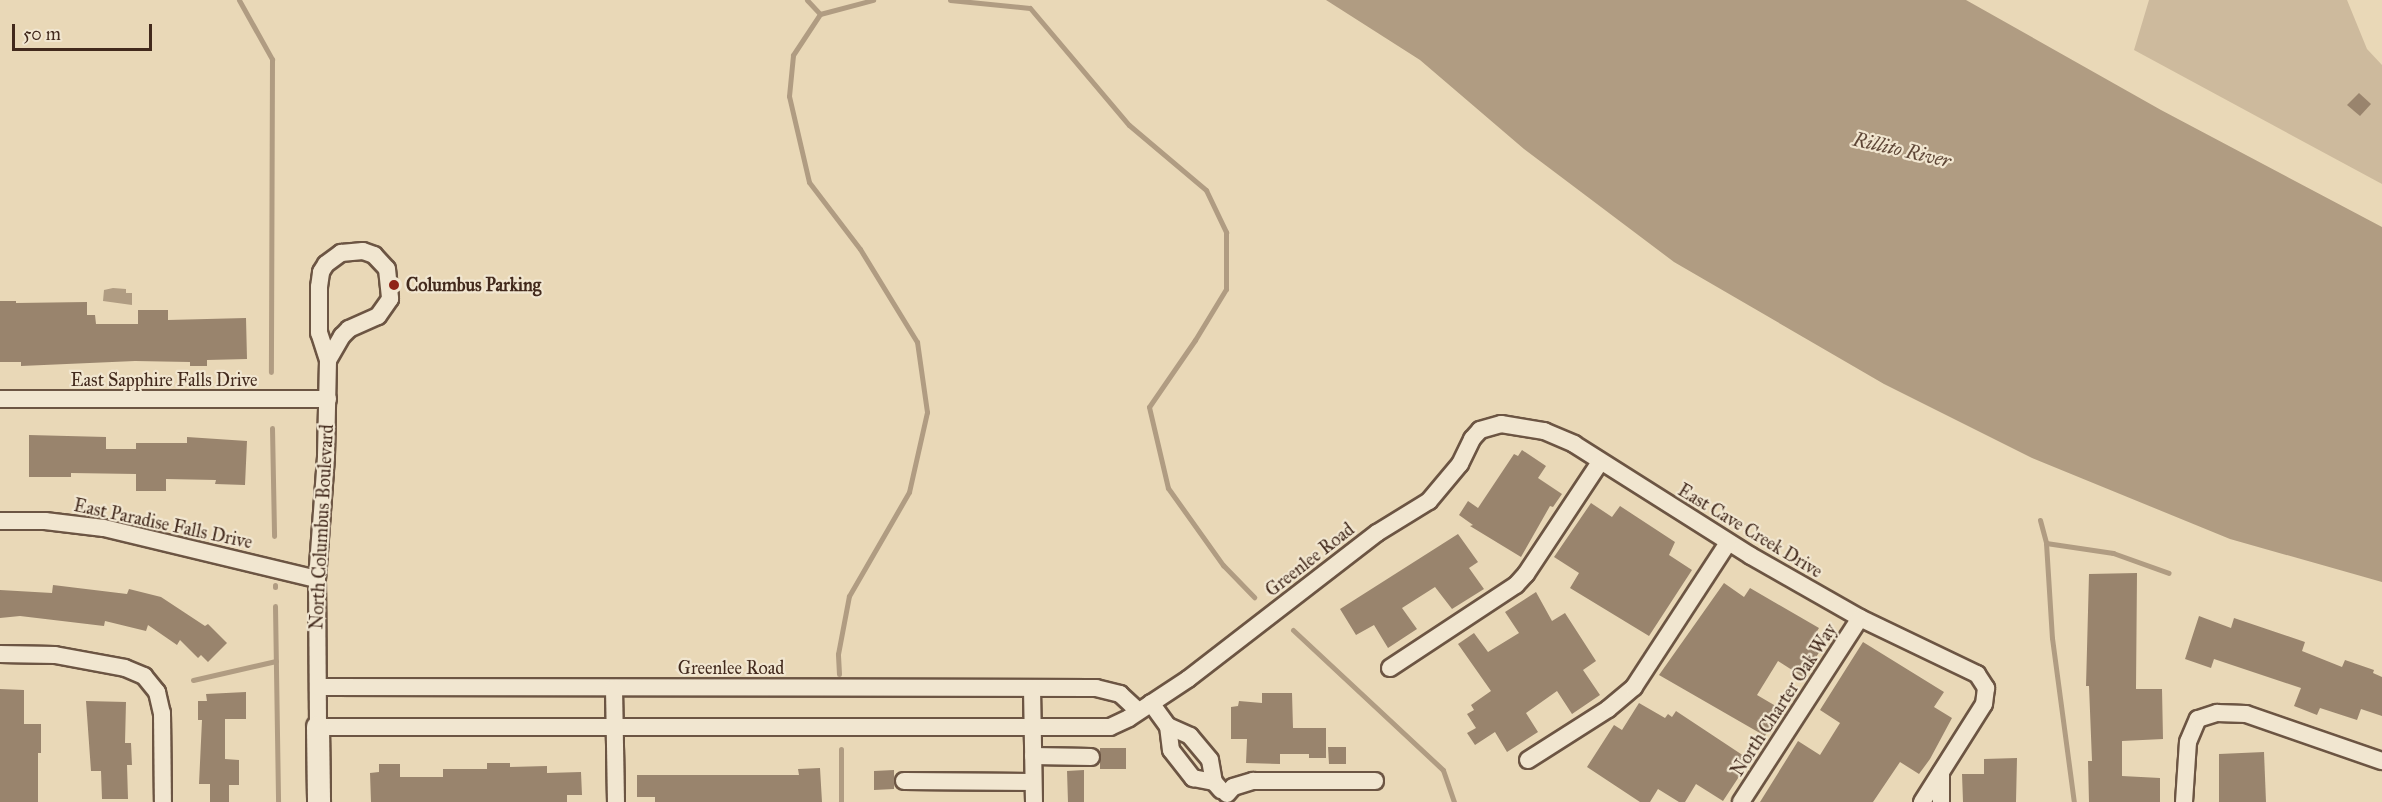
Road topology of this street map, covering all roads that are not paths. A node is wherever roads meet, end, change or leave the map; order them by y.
1 (328, 360) junction
2 (0, 399) edge
3 (328, 399) junction
4 (1489, 426) joint
5 (1600, 462) junction
6 (0, 521) edge
7 (1728, 543) junction
8 (316, 579) junction
9 (1860, 618) junction
10 (0, 654) edge
11 (1390, 668) dead end
12 (318, 687) junction
13 (614, 688) junction
14 (1032, 688) junction
15 (1144, 706) junction
16 (1168, 726) junction
17 (318, 727) junction
18 (615, 727) junction
19 (1033, 728) junction
20 (1033, 756) junction
21 (1091, 757) dead end
22 (1528, 760) dead end
23 (2382, 761) edge
24 (1941, 773) junction
25 (904, 781) dead end
26 (1375, 781) dead end
27 (1033, 782) junction
28 (1214, 782) junction
29 (1226, 798) edge
30 (163, 802) edge
31 (319, 802) edge
32 (616, 802) edge
33 (1034, 802) edge
34 (1741, 802) edge
35 (1922, 802) edge
36 (1941, 802) edge
37 (2184, 802) edge

1 - 1 street, North Columbus Boulevard
1 - 3 street, North Columbus Boulevard
2 - 3 street, East Sapphire Falls Drive
3 - 8 street, North Columbus Boulevard
4 - 5 street, East Cave Creek Drive
4 - 15 street, Greenlee Road
5 - 7 street, East Cave Creek Drive
5 - 11 street
6 - 8 street, East Paradise Falls Drive
7 - 9 street, East Cave Creek Drive
7 - 22 street
8 - 12 street, North Columbus Boulevard
9 - 24 street, East Cave Creek Drive
9 - 34 street, North Charter Oak Way
10 - 30 street
12 - 13 street, Greenlee Road
12 - 17 street, North Columbus Boulevard
13 - 14 street, Greenlee Road
13 - 18 street
14 - 15 street, Greenlee Road
14 - 19 street
15 - 16 street
15 - 19 street, Greenlee Road
16 - 28 street
16 - 28 street
17 - 18 street, Greenlee Road
17 - 31 street, North Columbus Boulevard
18 - 19 street, Greenlee Road
18 - 32 street
19 - 20 street
20 - 21 street
20 - 27 street
23 - 37 street
24 - 35 street
24 - 36 street
25 - 27 street
26 - 29 street
27 - 33 street
28 - 29 street

